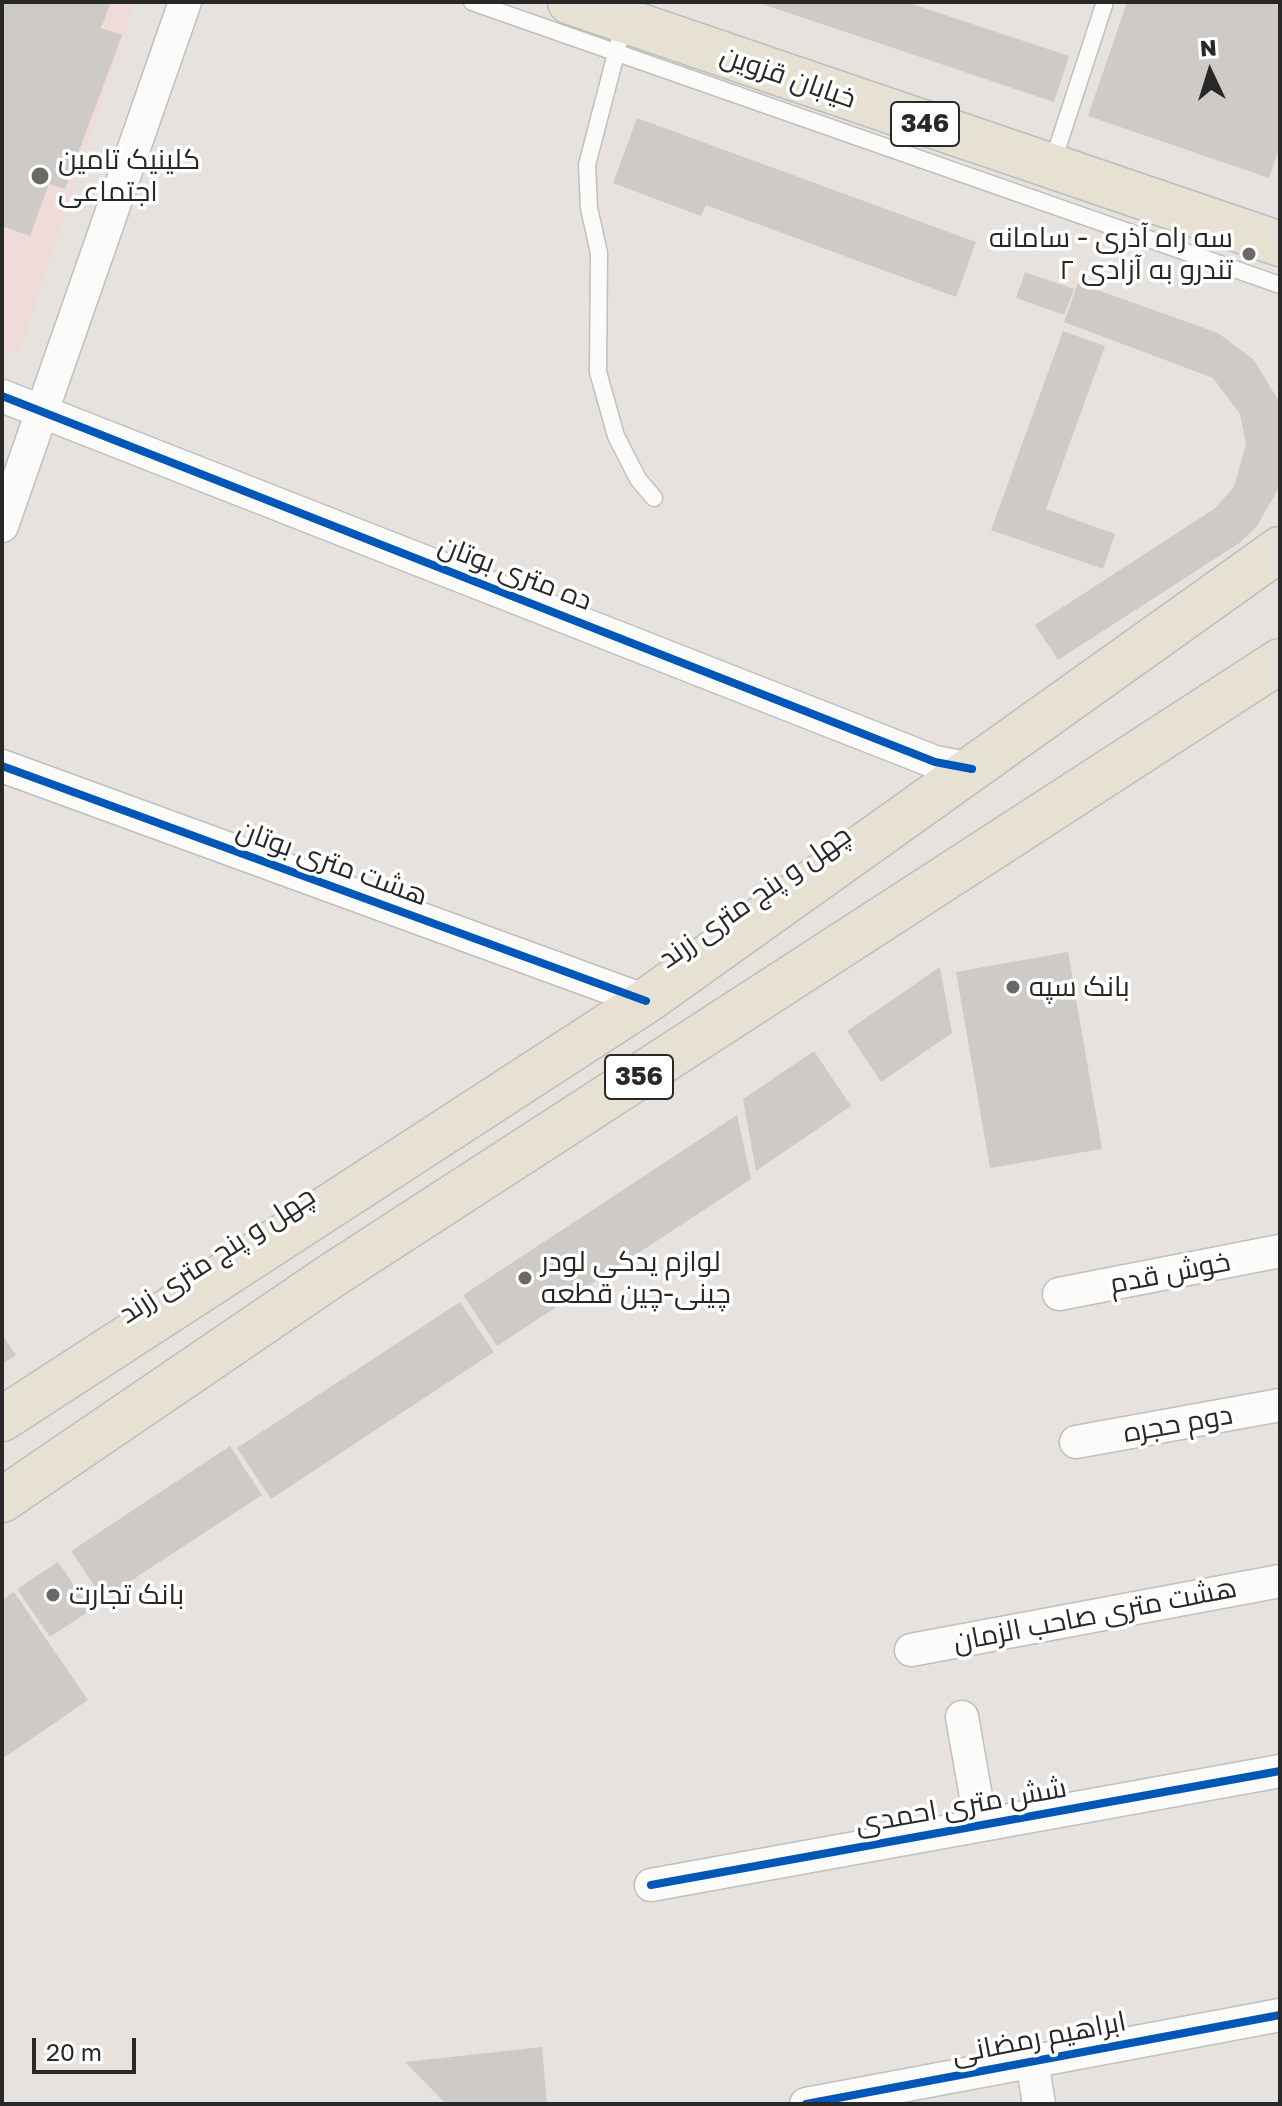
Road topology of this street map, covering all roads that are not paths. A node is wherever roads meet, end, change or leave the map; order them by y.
1 (185, 2) edge
2 (472, 2) edge
3 (570, 2) edge
4 (1105, 2) edge
5 (620, 36) junction
6 (1051, 168) junction
7 (1280, 244) edge
8 (1280, 285) edge
9 (2, 396) edge
10 (44, 412) junction
11 (654, 498) dead end
12 (2, 526) edge
13 (1280, 549) edge
14 (1280, 661) edge
15 (2, 766) edge
16 (972, 769) junction
17 (646, 1001) junction
18 (1280, 1251) edge
19 (1059, 1294) dead end
20 (1280, 1405) edge
21 (2, 1419) edge
22 (1076, 1442) dead end
23 (2, 1500) edge
24 (1280, 1581) edge
25 (911, 1650) dead end
26 (962, 1717) dead end
27 (1280, 1771) edge
28 (981, 1825) junction
29 (651, 1885) dead end
30 (1280, 2015) edge
31 (1032, 2061) junction
32 (806, 2104) edge
33 (1039, 2104) edge

1 - 10 street
2 - 5 lane
3 - 5 main road, خیابان قزوین / 346
4 - 6 lane
5 - 6 main road, خیابان قزوین / 346
5 - 8 lane
5 - 11 lane
6 - 7 main road, خیابان قزوین / 346
9 - 10 street, ده متری بوتان
10 - 12 street
10 - 16 street, ده متری بوتان
13 - 16 main road, چهل و پنج متری زرند / 356
14 - 23 main road, 356
15 - 17 street, هشت متری بوتان
16 - 17 main road, چهل و پنج متری زرند / 356
17 - 21 main road, چهل و پنج متری زرند / 356
18 - 19 street, خوش قدم
20 - 22 street, دوم حجره
24 - 25 street, هشت متری صاحب الزمان
26 - 28 street
27 - 28 street, شش متری احمدی
28 - 29 street, شش متری احمدی
30 - 31 street, ابراهیم رمضانی
31 - 32 street, ابراهیم رمضانی
31 - 33 street

